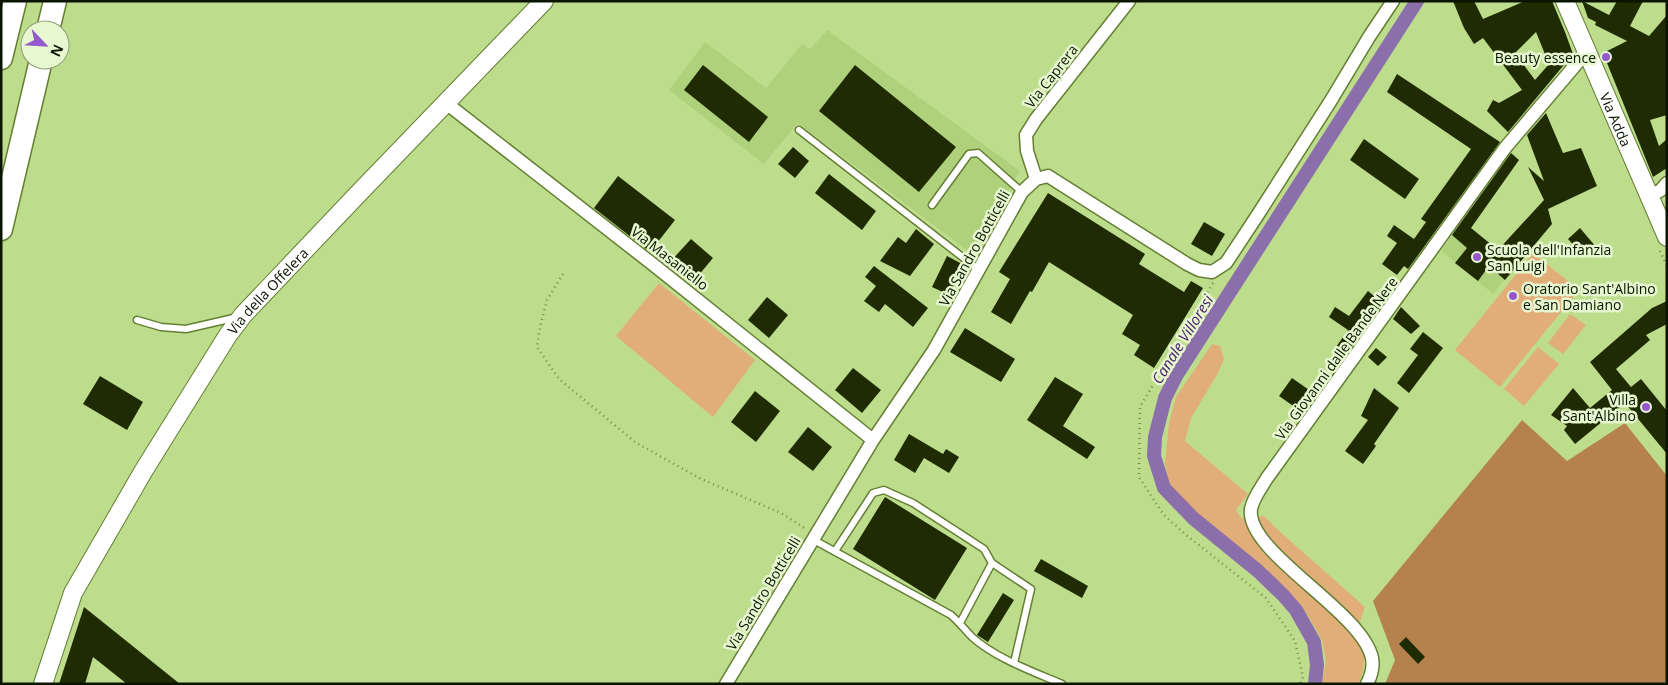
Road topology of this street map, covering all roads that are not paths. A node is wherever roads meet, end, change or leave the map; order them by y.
1 (15, 1) edge
2 (55, 1) edge
3 (544, 1) edge
4 (1129, 1) edge
5 (1393, 1) edge
6 (1565, 1) edge
7 (50, 20) edge
8 (1586, 50) junction
9 (1, 58) edge
10 (39, 70) edge
11 (446, 103) junction
12 (799, 130) dead end
13 (1036, 179) junction
14 (1667, 183) edge
15 (1022, 192) junction
16 (1649, 196) junction
17 (932, 205) dead end
18 (1, 229) edge
19 (1667, 237) edge
20 (979, 270) junction
21 (244, 316) junction
22 (137, 320) dead end
23 (873, 440) junction
24 (814, 536) junction
25 (835, 551) junction
26 (992, 564) junction
27 (960, 623) junction
28 (1014, 663) junction
29 (43, 684) edge
30 (726, 684) edge
31 (1062, 684) edge
32 (1367, 684) edge

1 - 9 highway
2 - 7 highway
3 - 11 street, Via della Offelera
4 - 13 street, Via Caprera
5 - 13 street
6 - 8 street, Via Adda
8 - 16 street, Via Adda
8 - 32 street, Via Giovanni dalle Bande Nere
10 - 18 highway
11 - 21 street, Via della Offelera
11 - 23 street, Via Masaniello
12 - 20 lane
13 - 15 street, Via Sandro Botticelli
14 - 16 street
15 - 17 lane
15 - 20 street, Via Sandro Botticelli
16 - 19 street, Via Adda
20 - 23 street, Via Sandro Botticelli
21 - 22 lane
21 - 29 street, Via della Offelera
23 - 24 street, Via Sandro Botticelli
24 - 25 lane
24 - 30 street, Via Sandro Botticelli
25 - 26 lane
25 - 27 lane
26 - 27 lane
26 - 28 lane
27 - 28 lane
28 - 31 lane

